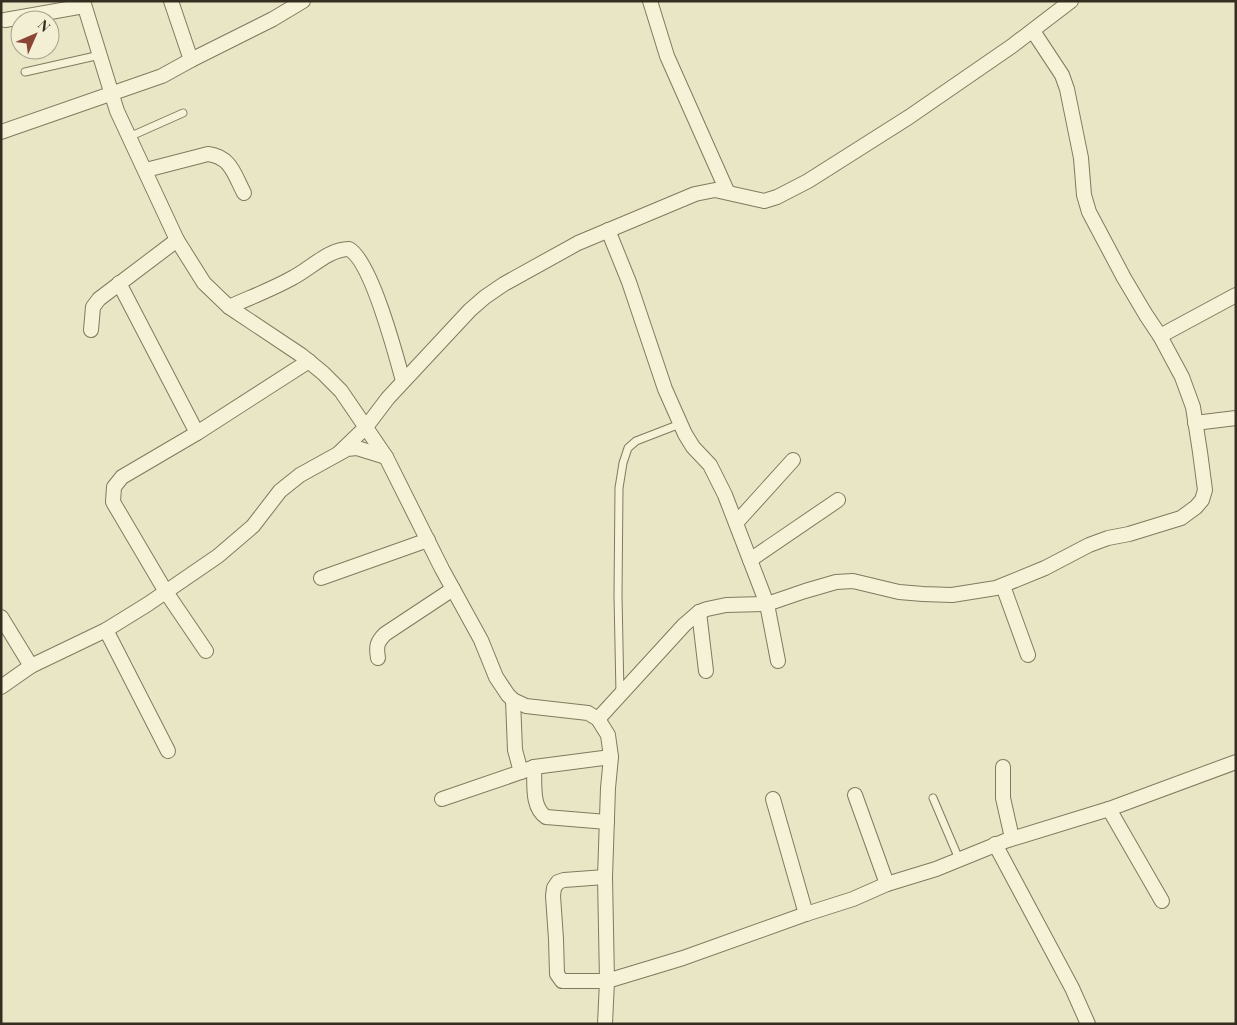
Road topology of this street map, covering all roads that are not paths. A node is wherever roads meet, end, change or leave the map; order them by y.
1 (172, 1) edge
2 (303, 1) edge
3 (650, 1) edge
4 (1071, 1) edge
5 (83, 4) edge
6 (4, 20) dead end
7 (1033, 31) junction
8 (100, 55) junction
9 (190, 60) junction
10 (25, 72) dead end
11 (113, 94) junction
12 (183, 113) dead end
13 (1, 132) edge
14 (129, 137) junction
15 (146, 170) junction
16 (727, 191) junction
17 (244, 193) dead end
18 (608, 230) junction
19 (177, 240) junction
20 (119, 283) junction
21 (1236, 295) edge
22 (229, 307) junction
23 (91, 330) dead end
24 (1160, 336) junction
25 (309, 361) junction
26 (403, 381) junction
27 (1236, 418) edge
28 (1195, 423) junction
29 (680, 424) junction
30 (366, 427) junction
31 (197, 433) junction
32 (339, 453) junction
33 (386, 457) junction
34 (792, 460) dead end
35 (838, 500) dead end
36 (736, 523) junction
37 (428, 540) junction
38 (750, 560) junction
39 (321, 578) dead end
40 (1003, 586) junction
41 (453, 589) junction
42 (166, 592) junction
43 (768, 604) junction
44 (699, 612) junction
45 (1, 617) edge
46 (106, 630) junction
47 (206, 652) dead end
48 (1028, 655) dead end
49 (378, 658) dead end
50 (778, 661) dead end
51 (31, 666) junction
52 (706, 671) dead end
53 (1, 688) edge
54 (620, 694) junction
55 (513, 700) junction
56 (598, 719) junction
57 (168, 751) dead end
58 (611, 757) junction
59 (1236, 762) edge
60 (1003, 767) dead end
61 (527, 770) junction
62 (855, 794) dead end
63 (933, 798) dead end
64 (442, 799) dead end
65 (773, 799) dead end
66 (1109, 809) junction
67 (607, 822) junction
68 (1012, 838) junction
69 (995, 844) junction
70 (958, 859) junction
71 (605, 877) junction
72 (887, 884) junction
73 (1162, 901) dead end
74 (806, 914) junction
75 (607, 981) junction
76 (605, 1024) edge
77 (1088, 1024) edge

1 - 9 street
2 - 9 street
3 - 16 street
4 - 7 street
5 - 6 street
5 - 8 street
7 - 16 street
7 - 24 street
8 - 10 lane
8 - 11 street
9 - 11 street
11 - 13 street
11 - 14 street
12 - 14 lane
14 - 15 street
15 - 17 street
15 - 19 street
16 - 18 street
18 - 26 street
18 - 29 street
19 - 20 street
19 - 22 street
20 - 23 street
20 - 31 street
21 - 24 street
22 - 25 street
22 - 26 street
24 - 28 street
25 - 30 street
25 - 31 street
26 - 30 street
27 - 28 street
28 - 40 street
29 - 36 street
29 - 54 lane
30 - 32 street
30 - 33 street
31 - 42 street
32 - 33 street
32 - 42 street
33 - 37 street
34 - 36 street
35 - 38 street
36 - 38 street
37 - 39 street
37 - 41 street
38 - 43 street
40 - 43 street
40 - 48 street
41 - 49 street
41 - 55 street
42 - 46 street
42 - 47 street
43 - 44 street
43 - 50 street
44 - 52 street
44 - 54 street
45 - 51 street
46 - 51 street
46 - 57 street
51 - 53 street
54 - 56 street
55 - 56 street
55 - 61 street
56 - 58 street
58 - 61 street
58 - 67 street
59 - 66 street
60 - 68 street
61 - 64 street
61 - 67 street
62 - 72 street
63 - 70 lane
65 - 74 street
66 - 68 street
66 - 73 street
67 - 71 street
68 - 69 street
69 - 70 street
69 - 77 street
70 - 72 street
71 - 75 street
71 - 75 street
72 - 74 street
74 - 75 street
75 - 76 street

